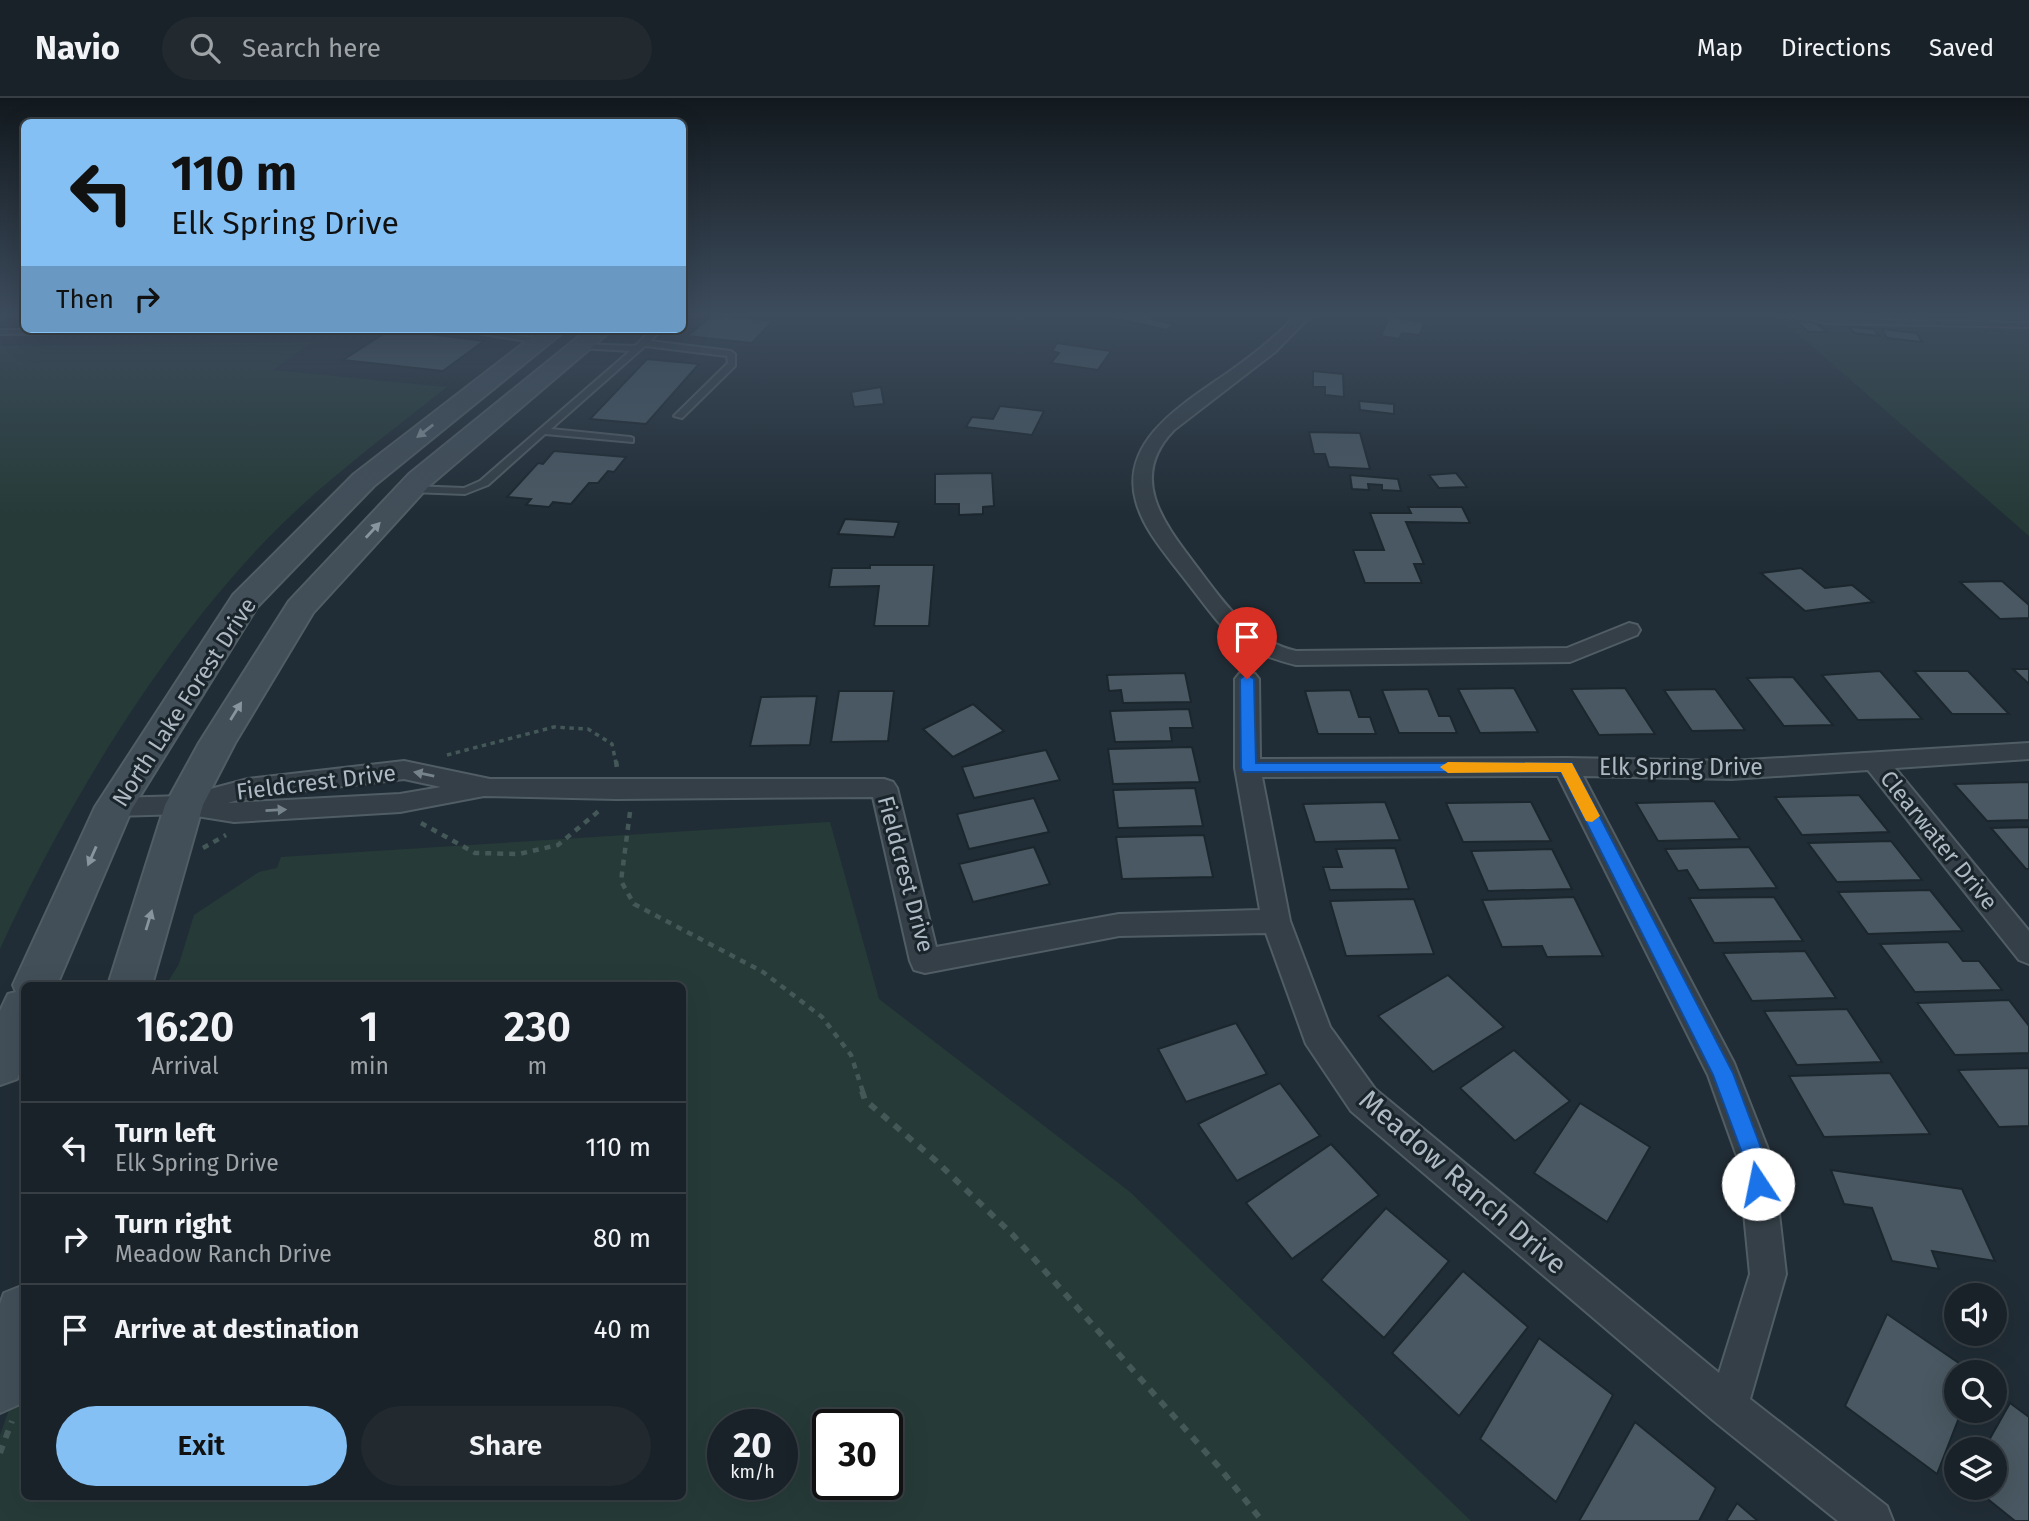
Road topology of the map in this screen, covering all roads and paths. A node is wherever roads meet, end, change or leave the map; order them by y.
1 (506, 380) edge
2 (524, 380) edge
3 (601, 380) edge
4 (715, 380) edge
5 (1226, 380) edge
6 (678, 416) dead end
7 (542, 431) junction
8 (630, 440) dead end
9 (411, 489) junction
10 (1629, 630) dead end
11 (1245, 640) junction
12 (1247, 679) joint
13 (2029, 751) edge
14 (1875, 761) junction
15 (1566, 767) junction
16 (1248, 768) junction
17 (184, 804) junction
18 (114, 807) junction
19 (611, 808) dead end
20 (621, 808) dead end
21 (415, 821) dead end
22 (234, 833) dead end
23 (200, 851) dead end
24 (1276, 921) junction
25 (2029, 952) edge
26 (36, 982) edge
27 (131, 982) edge
28 (21, 1015) edge
29 (0, 1063) edge
30 (21, 1322) edge
31 (0, 1384) edge
32 (1728, 1407) junction
33 (1262, 1521) edge
34 (1872, 1521) edge

1 -> 18 main road, North Lake Forest Drive
2 - 9 main road, North Lake Forest Drive
3 - 7 lane
4 - 6 lane
5 - 11 street
7 - 8 lane
7 - 9 lane
17 -> 9 main road, North Lake Forest Drive
10 - 11 street
11 - 12 lane
12 - 16 street, Meadow Ranch Drive
13 - 14 street, Elk Spring Drive
14 - 15 street, Elk Spring Drive
14 - 25 street, Clearwater Drive
15 - 16 street, Elk Spring Drive
15 - 32 street
16 - 24 street, Meadow Ranch Drive
17 - 18 street, Fieldcrest Drive
17 - 24 street, Fieldcrest Drive
27 -> 17 main road, North Lake Forest Drive
18 -> 26 main road, North Lake Forest Drive
19 - 21 path
20 - 33 path
22 - 23 path
24 - 32 street, Meadow Ranch Drive
28 - 29 main road
30 - 31 main road
32 - 34 street, Meadow Ranch Drive

